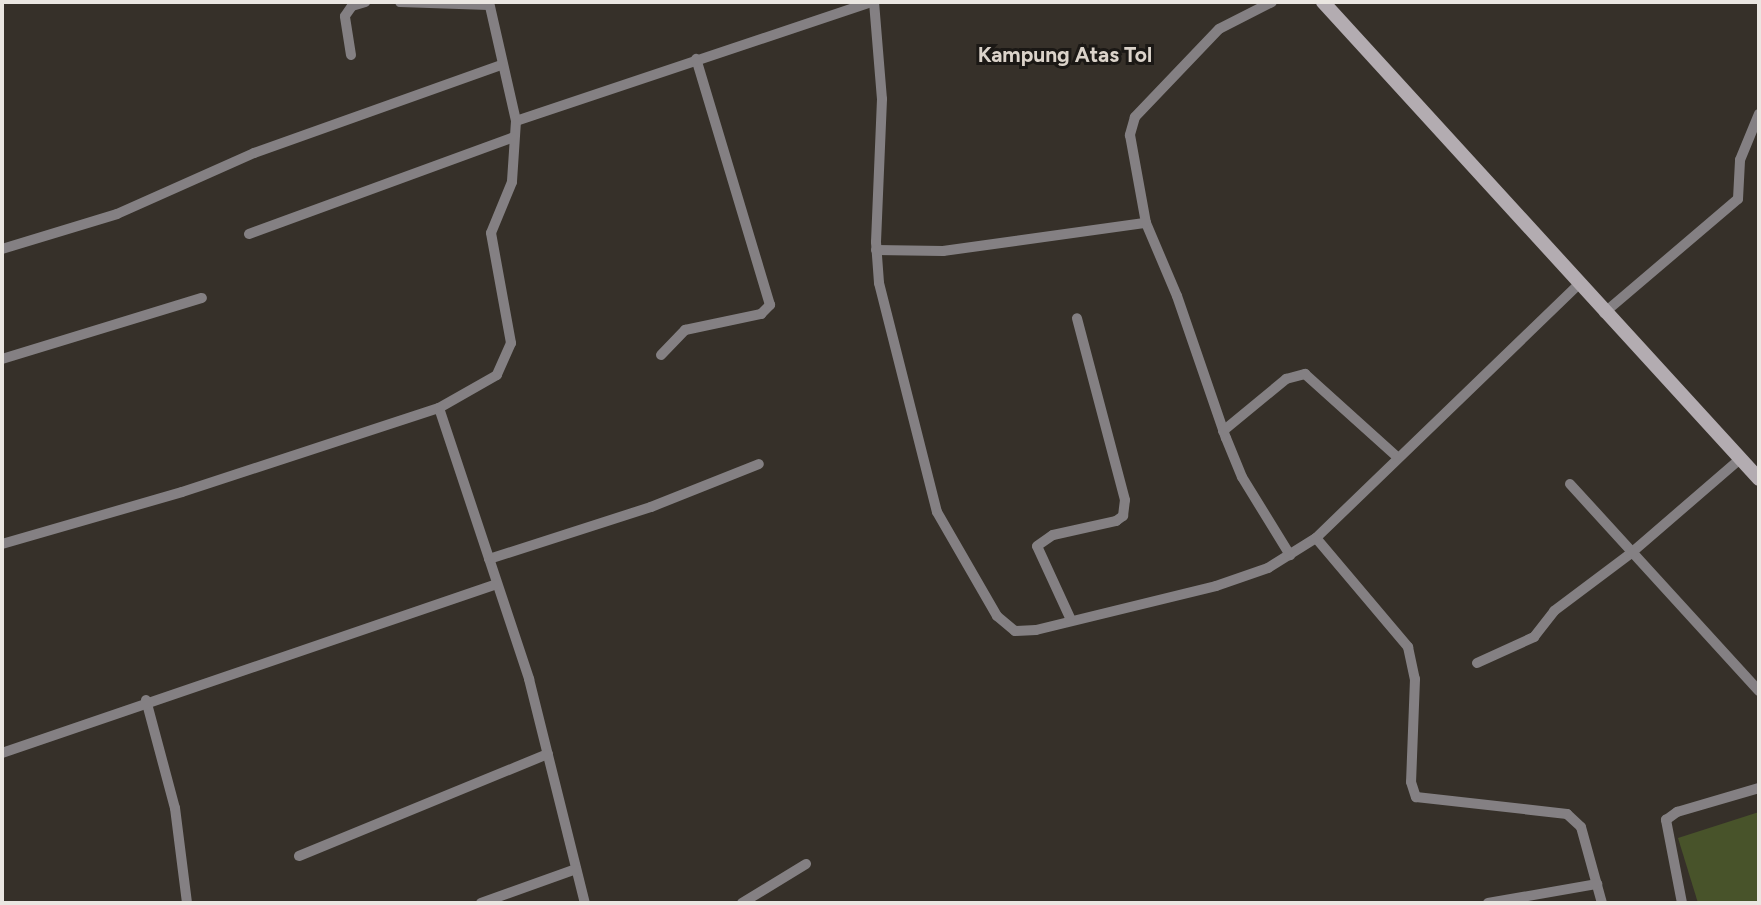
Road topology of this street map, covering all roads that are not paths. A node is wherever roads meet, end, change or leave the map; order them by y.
1 (365, 2) edge
2 (400, 2) edge
3 (873, 2) edge
4 (1272, 2) edge
5 (1323, 2) edge
6 (489, 3) edge
7 (351, 55) dead end
8 (696, 59) junction
9 (501, 65) junction
10 (1759, 114) edge
11 (516, 121) junction
12 (512, 138) junction
13 (1146, 223) junction
14 (249, 234) dead end
15 (2, 249) edge
16 (876, 250) junction
17 (1579, 284) junction
18 (202, 298) dead end
19 (1604, 313) junction
20 (1077, 318) dead end
21 (661, 355) dead end
22 (2, 359) edge
23 (439, 408) junction
24 (1223, 431) junction
25 (1396, 456) junction
26 (1740, 459) junction
27 (759, 464) dead end
28 (1759, 479) edge
29 (1570, 484) dead end
30 (1316, 538) junction
31 (2, 544) edge
32 (1630, 554) junction
33 (1290, 555) junction
34 (489, 559) junction
35 (497, 584) junction
36 (1071, 620) junction
37 (1477, 663) dead end
38 (1759, 691) edge
39 (146, 701) junction
40 (2, 753) edge
41 (548, 754) junction
42 (1759, 788) edge
43 (299, 856) dead end
44 (806, 864) dead end
45 (576, 869) junction
46 (1597, 884) junction
47 (187, 903) edge
48 (481, 903) edge
49 (585, 903) edge
50 (742, 903) edge
51 (1488, 903) edge
52 (1602, 903) edge
53 (1682, 903) edge

1 - 7 street
2 - 6 street
3 - 8 street
3 - 16 street
4 - 13 street
5 - 17 main road
6 - 9 street
8 - 11 street
8 - 21 street
9 - 11 street
9 - 15 street
10 - 19 street
11 - 12 street
12 - 14 street
12 - 23 street
13 - 16 street
13 - 24 street
16 - 36 street
17 - 19 main road
17 - 25 street
18 - 22 street
19 - 26 main road
20 - 36 street
23 - 31 street
23 - 34 street
24 - 25 street
24 - 33 street
25 - 30 street
26 - 28 main road
26 - 32 street
27 - 34 street
29 - 32 street
30 - 33 street
30 - 46 street
32 - 37 street
32 - 38 street
33 - 36 street
34 - 35 street
35 - 39 street
35 - 41 street
39 - 40 street
39 - 47 street
41 - 43 street
41 - 45 street
42 - 53 street
44 - 50 street
45 - 48 street
45 - 49 street
46 - 51 street
46 - 52 street

